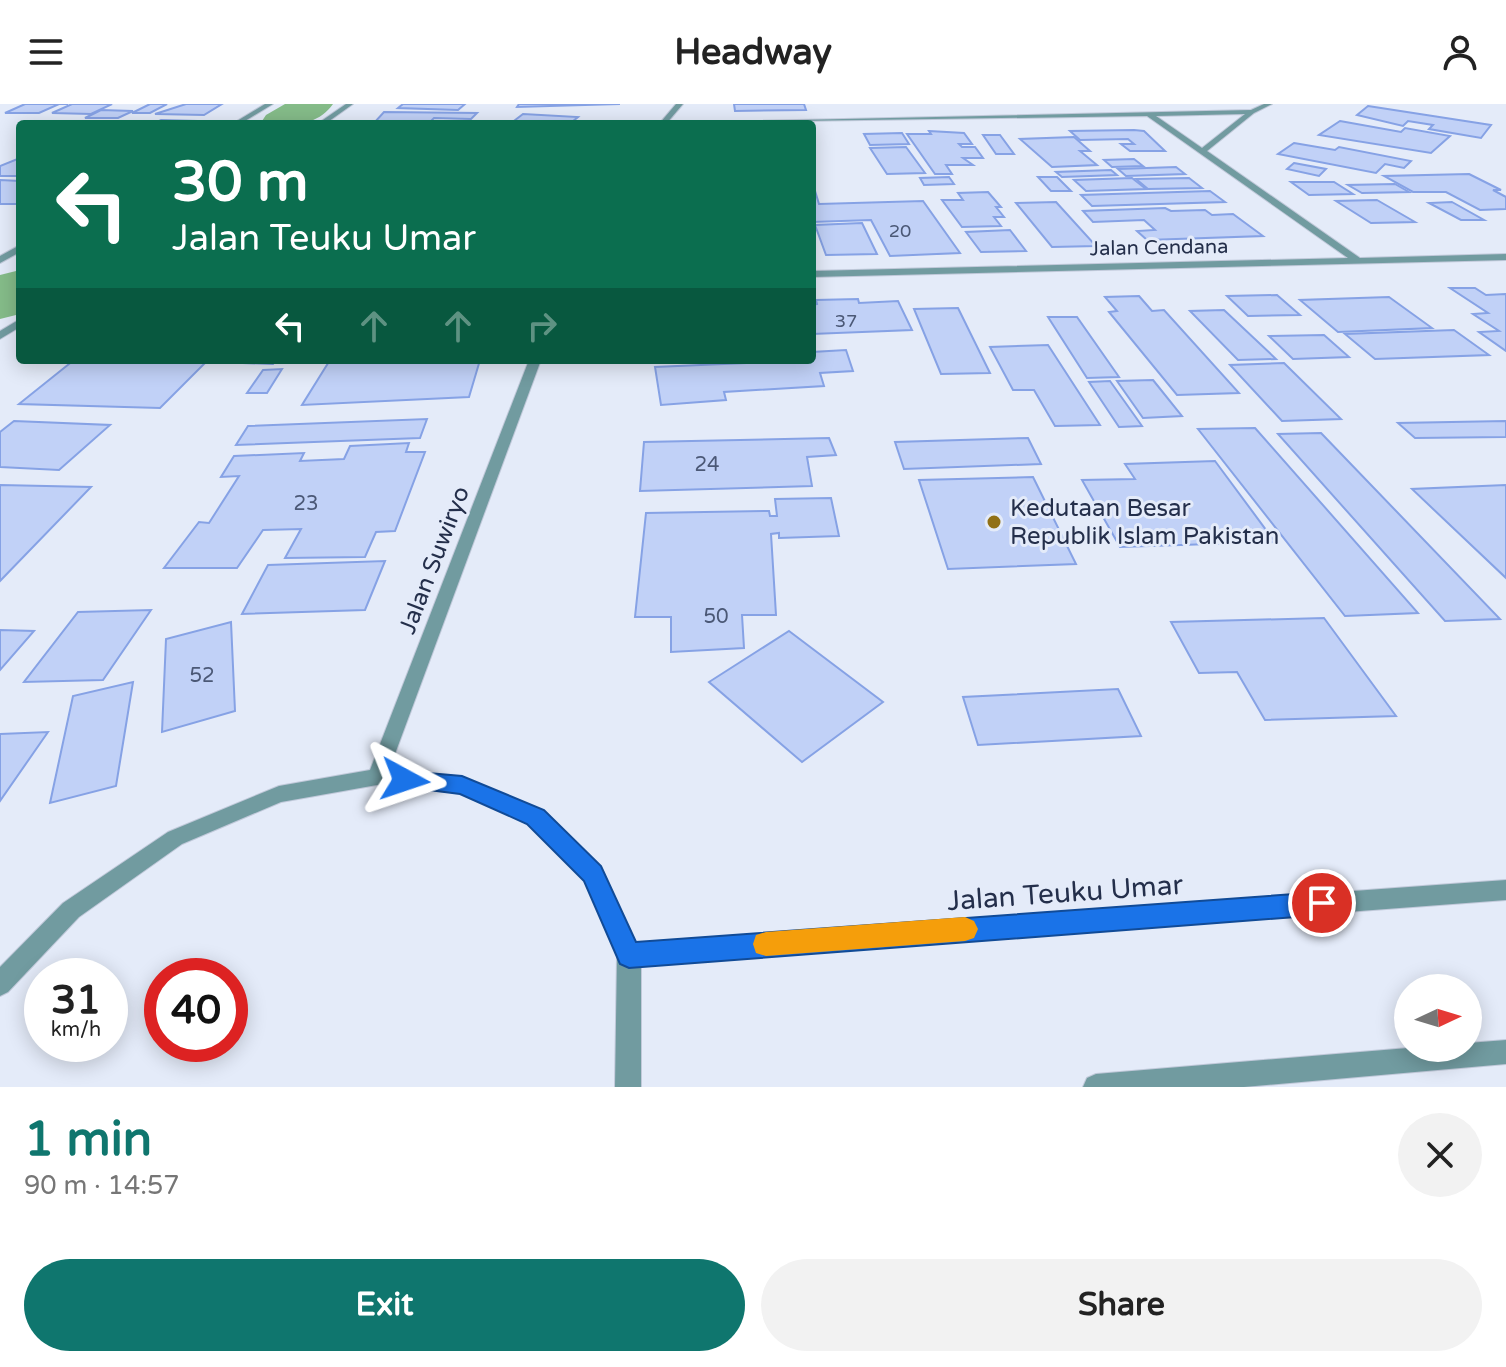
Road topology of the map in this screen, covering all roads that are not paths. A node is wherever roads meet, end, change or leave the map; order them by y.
1 (270, 104) edge
2 (350, 104) edge
3 (680, 104) edge
4 (1269, 104) edge
5 (1252, 112) junction
6 (1149, 114) junction
7 (242, 120) edge
8 (326, 120) edge
9 (666, 120) edge
10 (816, 120) edge
11 (1202, 151) junction
12 (1506, 257) edge
13 (1357, 260) junction
14 (816, 274) edge
15 (533, 364) edge
16 (377, 777) junction
17 (1506, 890) edge
18 (629, 955) junction
19 (0, 984) edge
20 (1506, 1052) edge
21 (628, 1087) edge
22 (1096, 1087) edge

1 - 7 street
2 - 8 street
3 - 9 street
4 - 5 street
5 - 6 street
5 - 11 street
6 - 10 street
6 - 11 street
11 - 13 street
12 - 13 street, Jalan Cendana
13 - 14 street, Jalan Cendana
15 - 16 street, Jalan Suwiryo
16 - 18 street
16 - 19 street
17 - 18 street, Jalan Teuku Umar
18 - 21 street
20 - 22 street

